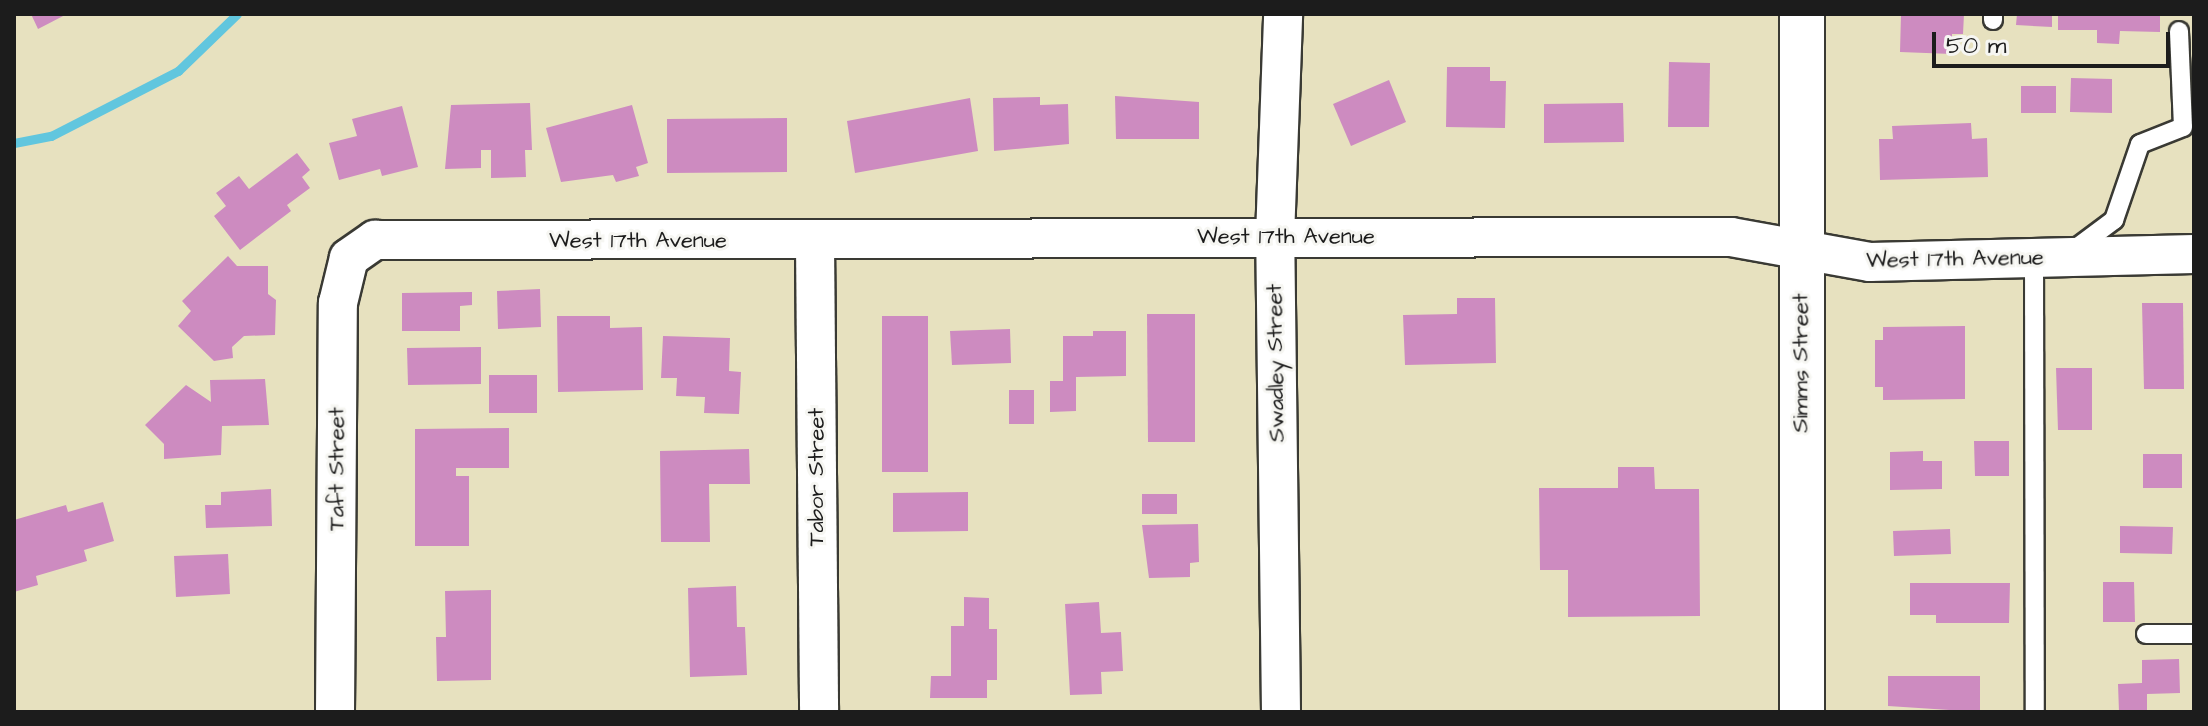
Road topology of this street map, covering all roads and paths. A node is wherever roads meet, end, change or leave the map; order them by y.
1 (1283, 14) edge
2 (1802, 14) edge
3 (2179, 31) dead end
4 (2188, 130) edge
5 (1275, 237) junction
6 (375, 240) joint
7 (815, 242) junction
8 (1801, 247) junction
9 (2194, 254) edge
10 (2049, 258) junction
11 (2146, 634) dead end
12 (2194, 634) edge
13 (335, 712) edge
14 (819, 712) edge
15 (1281, 712) edge
16 (1802, 712) edge
17 (2035, 712) edge

1 - 5 street, Swadley Street
2 - 8 street, Simms Street
3 - 4 lane
4 - 10 lane
5 - 7 street, West 17th Avenue
5 - 8 street, West 17th Avenue
5 - 15 street, Swadley Street
6 - 7 street, West 17th Avenue
6 - 13 street, Taft Street
7 - 14 street, Tabor Street
8 - 10 street, West 17th Avenue
8 - 16 street, Simms Street
9 - 10 street, West 17th Avenue
10 - 17 lane
11 - 12 lane

